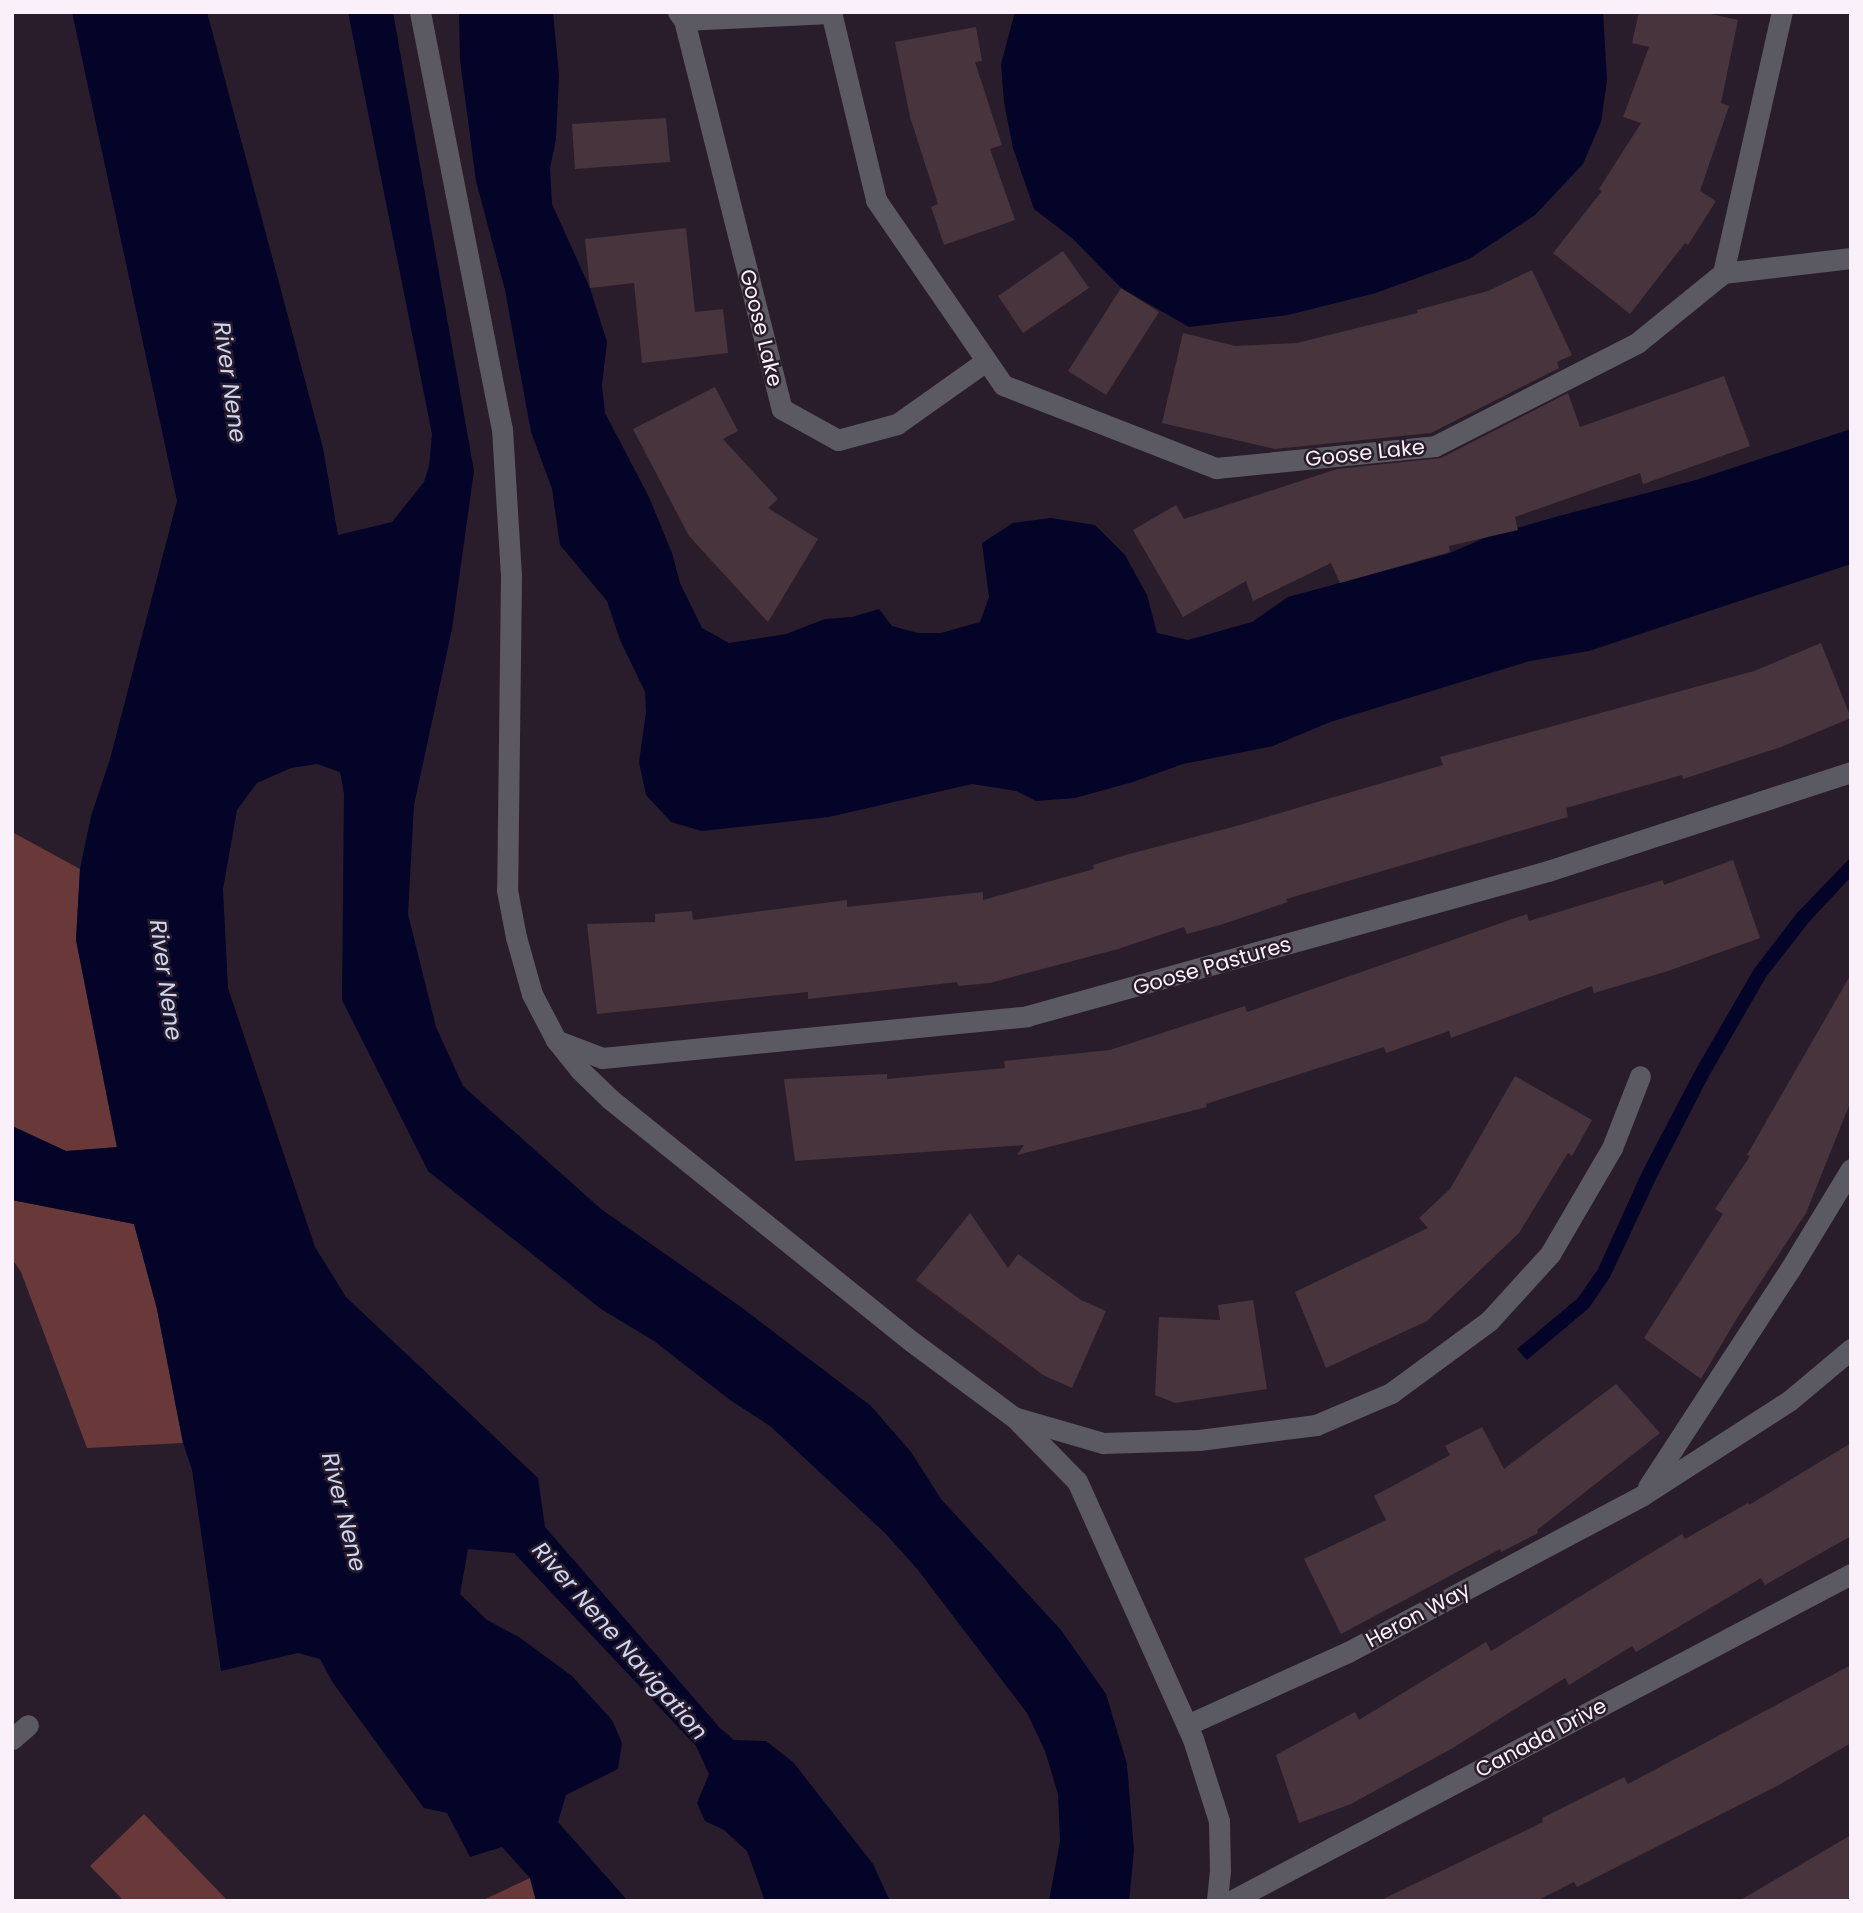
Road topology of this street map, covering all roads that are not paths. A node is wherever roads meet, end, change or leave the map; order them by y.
1 (420, 12) edge
2 (1782, 12) edge
3 (831, 13) edge
4 (681, 16) edge
5 (1851, 258) edge
6 (1723, 273) junction
7 (986, 361) junction
8 (1851, 772) edge
9 (556, 1040) junction
10 (1640, 1076) dead end
11 (1851, 1169) edge
12 (1851, 1349) edge
13 (1015, 1418) junction
14 (1643, 1495) junction
15 (1851, 1574) edge
16 (1187, 1725) junction
17 (1217, 1901) edge
18 (1231, 1901) edge

1 - 9 street
2 - 6 street
3 - 4 street, Goose Lake
3 - 7 street, Goose Lake
4 - 7 street, Goose Lake
5 - 6 street
6 - 7 street, Goose Lake
8 - 9 street, Goose Pastures
9 - 13 street
10 - 13 street
11 - 14 street, Heron Way
12 - 14 street, Heron Way
13 - 16 street
14 - 16 street, Heron Way
15 - 18 street, Canada Drive
16 - 17 street

